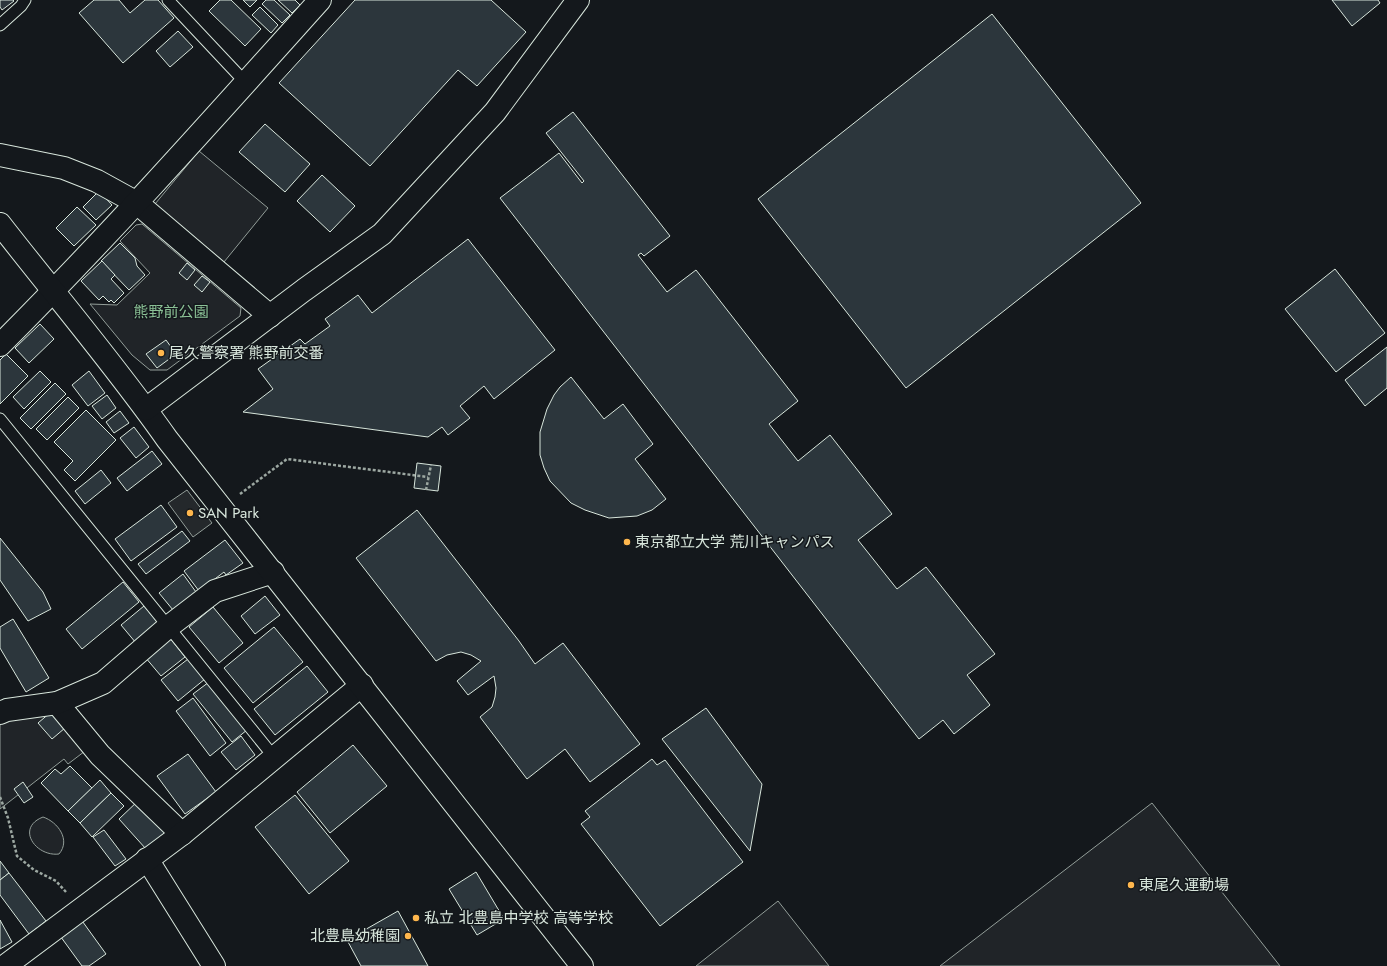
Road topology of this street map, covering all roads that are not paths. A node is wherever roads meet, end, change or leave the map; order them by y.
1 (24, 0) edge
2 (168, 0) edge
3 (320, 0) edge
4 (578, 0) edge
5 (0, 25) edge
6 (246, 83) junction
7 (0, 155) edge
8 (137, 203) junction
9 (0, 224) edge
10 (54, 291) junction
11 (270, 316) junction
12 (0, 345) edge
13 (146, 409) junction
14 (0, 419) edge
15 (273, 572) junction
16 (168, 627) junction
17 (362, 684) junction
18 (57, 703) junction
19 (0, 713) edge
20 (274, 757) junction
21 (182, 834) junction
22 (147, 859) junction
23 (5, 966) edge
24 (214, 966) edge
25 (582, 966) edge

1 - 5 lane
2 - 6 lane
3 - 6 street
4 - 11 street
6 - 8 street
7 - 8 street
8 - 10 street
8 - 11 street
9 - 10 street
10 - 12 street
10 - 13 street
11 - 13 street
13 - 15 street
14 - 16 lane
15 - 16 street
15 - 17 street
16 - 18 street
16 - 20 lane
17 - 20 street
17 - 25 street
18 - 19 street
18 - 21 street
20 - 21 street
21 - 22 street
22 - 23 street
22 - 24 street

